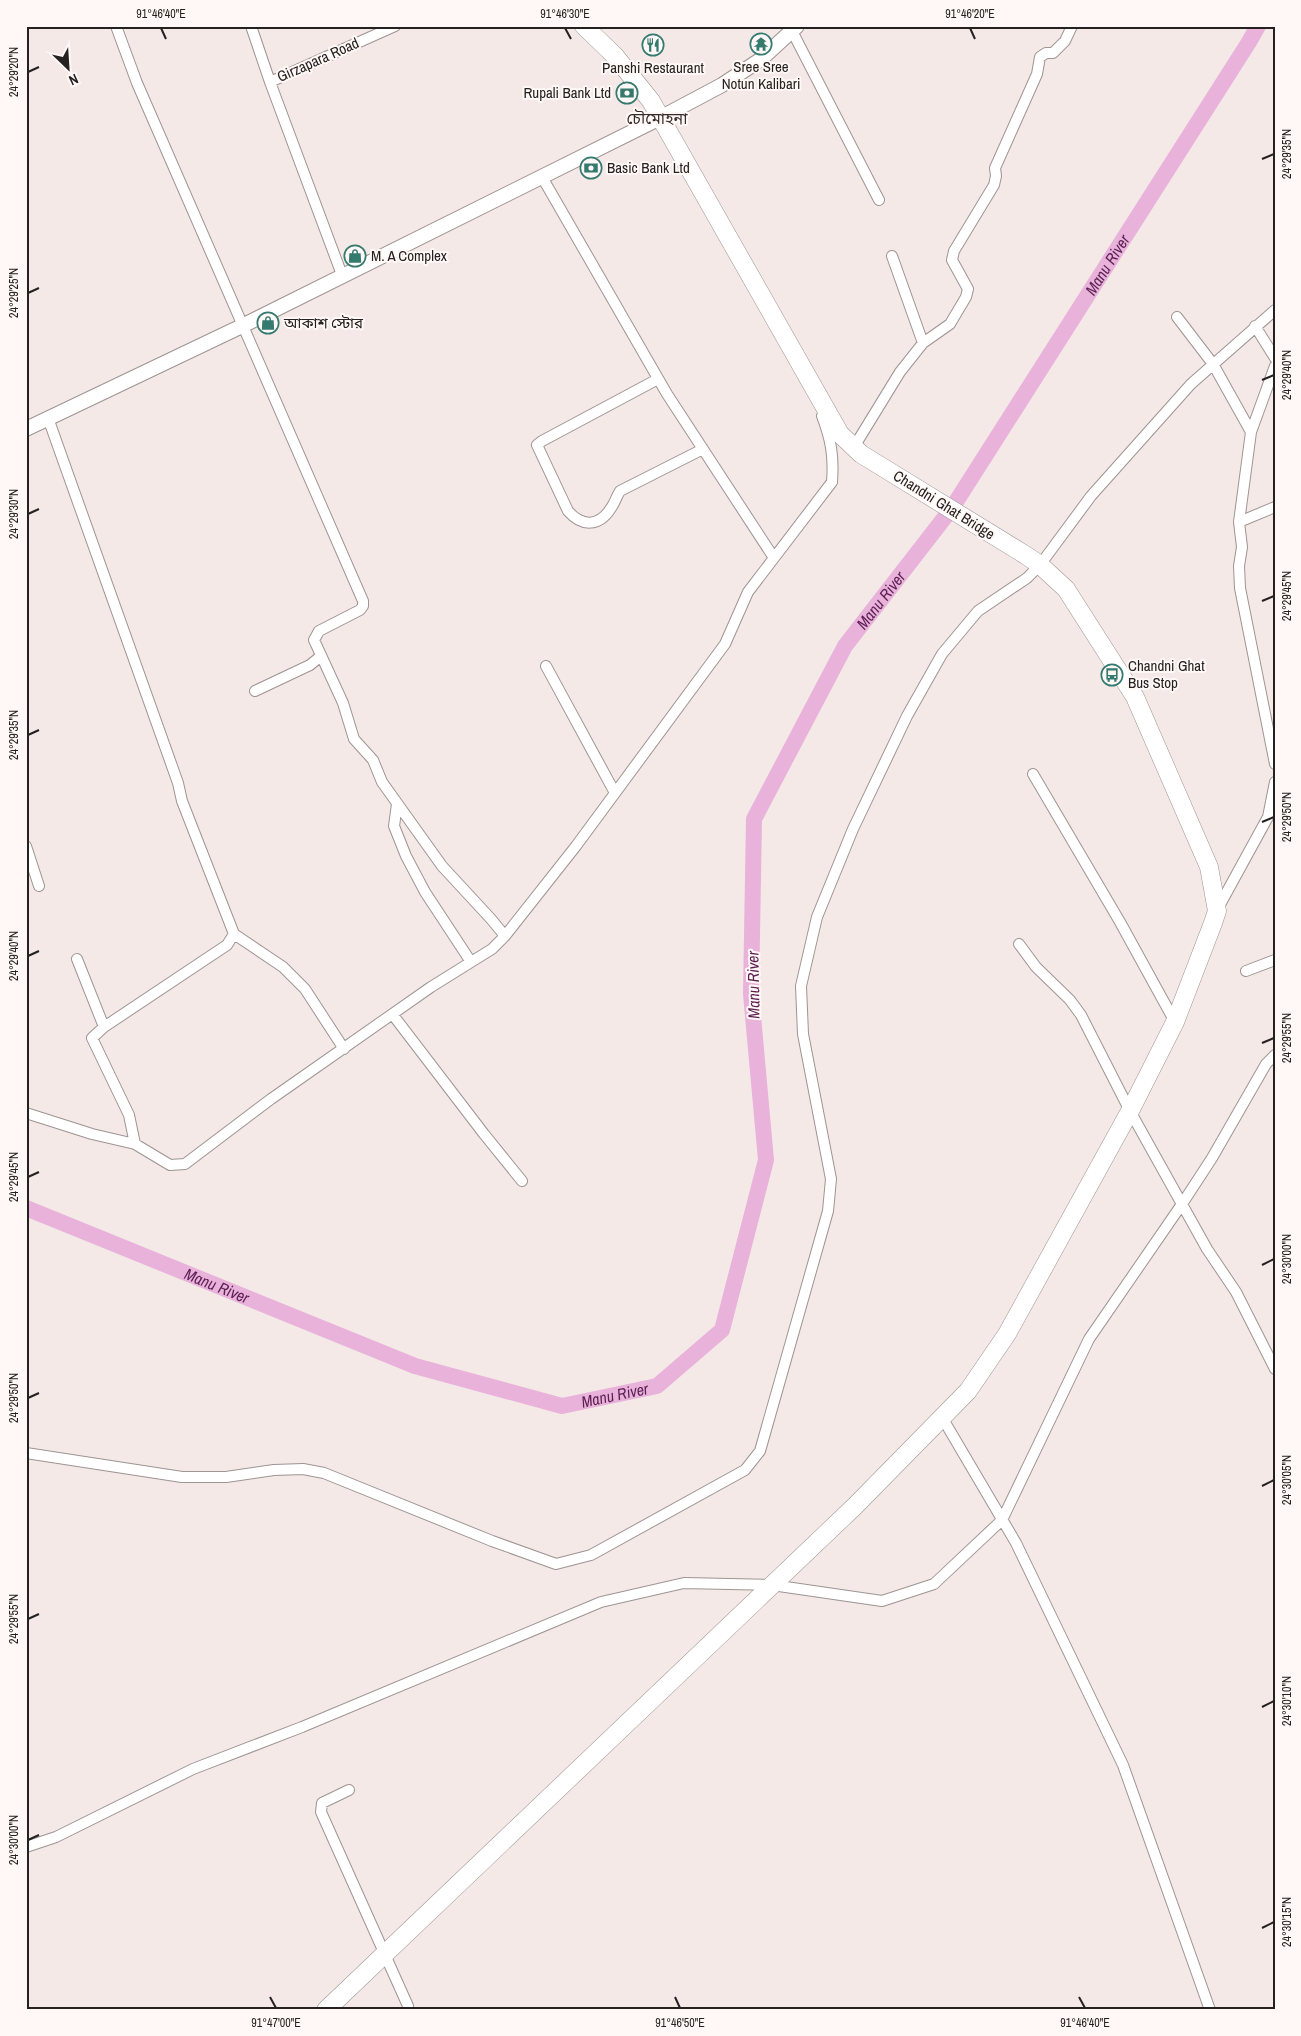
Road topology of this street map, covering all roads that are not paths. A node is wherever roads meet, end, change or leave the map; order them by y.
1 (116, 26) edge
2 (251, 26) edge
3 (395, 26) edge
4 (584, 26) edge
5 (1072, 26) edge
6 (794, 29) edge
7 (270, 82) junction
8 (660, 118) junction
9 (542, 177) junction
10 (879, 200) dead end
11 (892, 256) dead end
12 (342, 275) junction
13 (1275, 310) edge
14 (1177, 318) dead end
15 (242, 326) junction
16 (1255, 326) junction
17 (924, 343) junction
18 (1275, 358) edge
19 (1213, 364) junction
20 (1275, 366) edge
21 (808, 378) junction
22 (658, 379) junction
23 (48, 418) junction
24 (26, 429) edge
25 (1251, 432) junction
26 (703, 449) junction
27 (857, 451) junction
28 (1275, 507) edge
29 (1239, 522) junction
30 (774, 558) junction
31 (1034, 560) junction
32 (321, 656) junction
33 (546, 666) dead end
34 (255, 691) dead end
35 (1275, 764) edge
36 (1033, 774) dead end
37 (1275, 782) edge
38 (615, 793) junction
39 (398, 804) junction
40 (26, 846) edge
41 (39, 886) dead end
42 (1216, 910) junction
43 (234, 934) junction
44 (505, 936) junction
45 (1019, 944) dead end
46 (77, 959) dead end
47 (1275, 960) edge
48 (471, 962) junction
49 (1246, 971) dead end
50 (393, 1015) junction
51 (1175, 1022) junction
52 (104, 1027) junction
53 (344, 1049) junction
54 (1275, 1055) edge
55 (1130, 1111) junction
56 (26, 1113) edge
57 (135, 1144) junction
58 (522, 1181) dead end
59 (1182, 1204) junction
60 (1275, 1369) edge
61 (943, 1418) junction
62 (26, 1453) edge
63 (1002, 1520) junction
64 (772, 1585) junction
65 (349, 1790) dead end
66 (26, 1847) edge
67 (385, 1954) junction
68 (326, 2010) edge
69 (408, 2010) edge
70 (1210, 2010) edge

1 - 15 street
2 - 7 street
3 - 7 street, Girzapara Road
4 - 8 highway, Chandni Ghat Bridge
5 - 17 street
6 - 8 main road
6 - 10 street
7 - 12 street
8 - 9 main road
8 - 21 highway, Chandni Ghat Bridge
9 - 12 main road
9 - 22 street
11 - 17 street
12 - 15 main road
13 - 16 street
14 - 19 street
15 - 23 main road
15 - 32 street
16 - 18 street
16 - 19 street
17 - 27 street
19 - 25 street
19 - 31 street
20 - 25 street
21 - 27 highway, Chandni Ghat Bridge
21 - 30 street
22 - 26 street
22 - 26 street
23 - 24 main road
23 - 43 street
25 - 29 street
26 - 30 street
27 - 31 highway, Chandni Ghat Bridge
28 - 29 street
29 - 35 street
30 - 38 street
31 - 42 highway, Chandni Ghat Bridge
31 - 62 street
32 - 34 street
32 - 39 street
33 - 38 street
36 - 51 street
37 - 42 street
38 - 44 street
39 - 44 street
39 - 48 street
40 - 41 street
42 - 51 highway
43 - 52 street
43 - 53 street
44 - 48 street
45 - 55 street
46 - 52 street
47 - 49 street
48 - 50 street
50 - 53 street
50 - 58 street
51 - 55 highway
52 - 57 street
53 - 57 street
54 - 59 street
55 - 59 street
55 - 61 highway
56 - 57 street
59 - 60 street
59 - 63 street
61 - 63 street
61 - 64 highway
63 - 64 street
63 - 70 street
64 - 66 street
64 - 67 highway
65 - 67 street
67 - 68 highway
67 - 69 street

